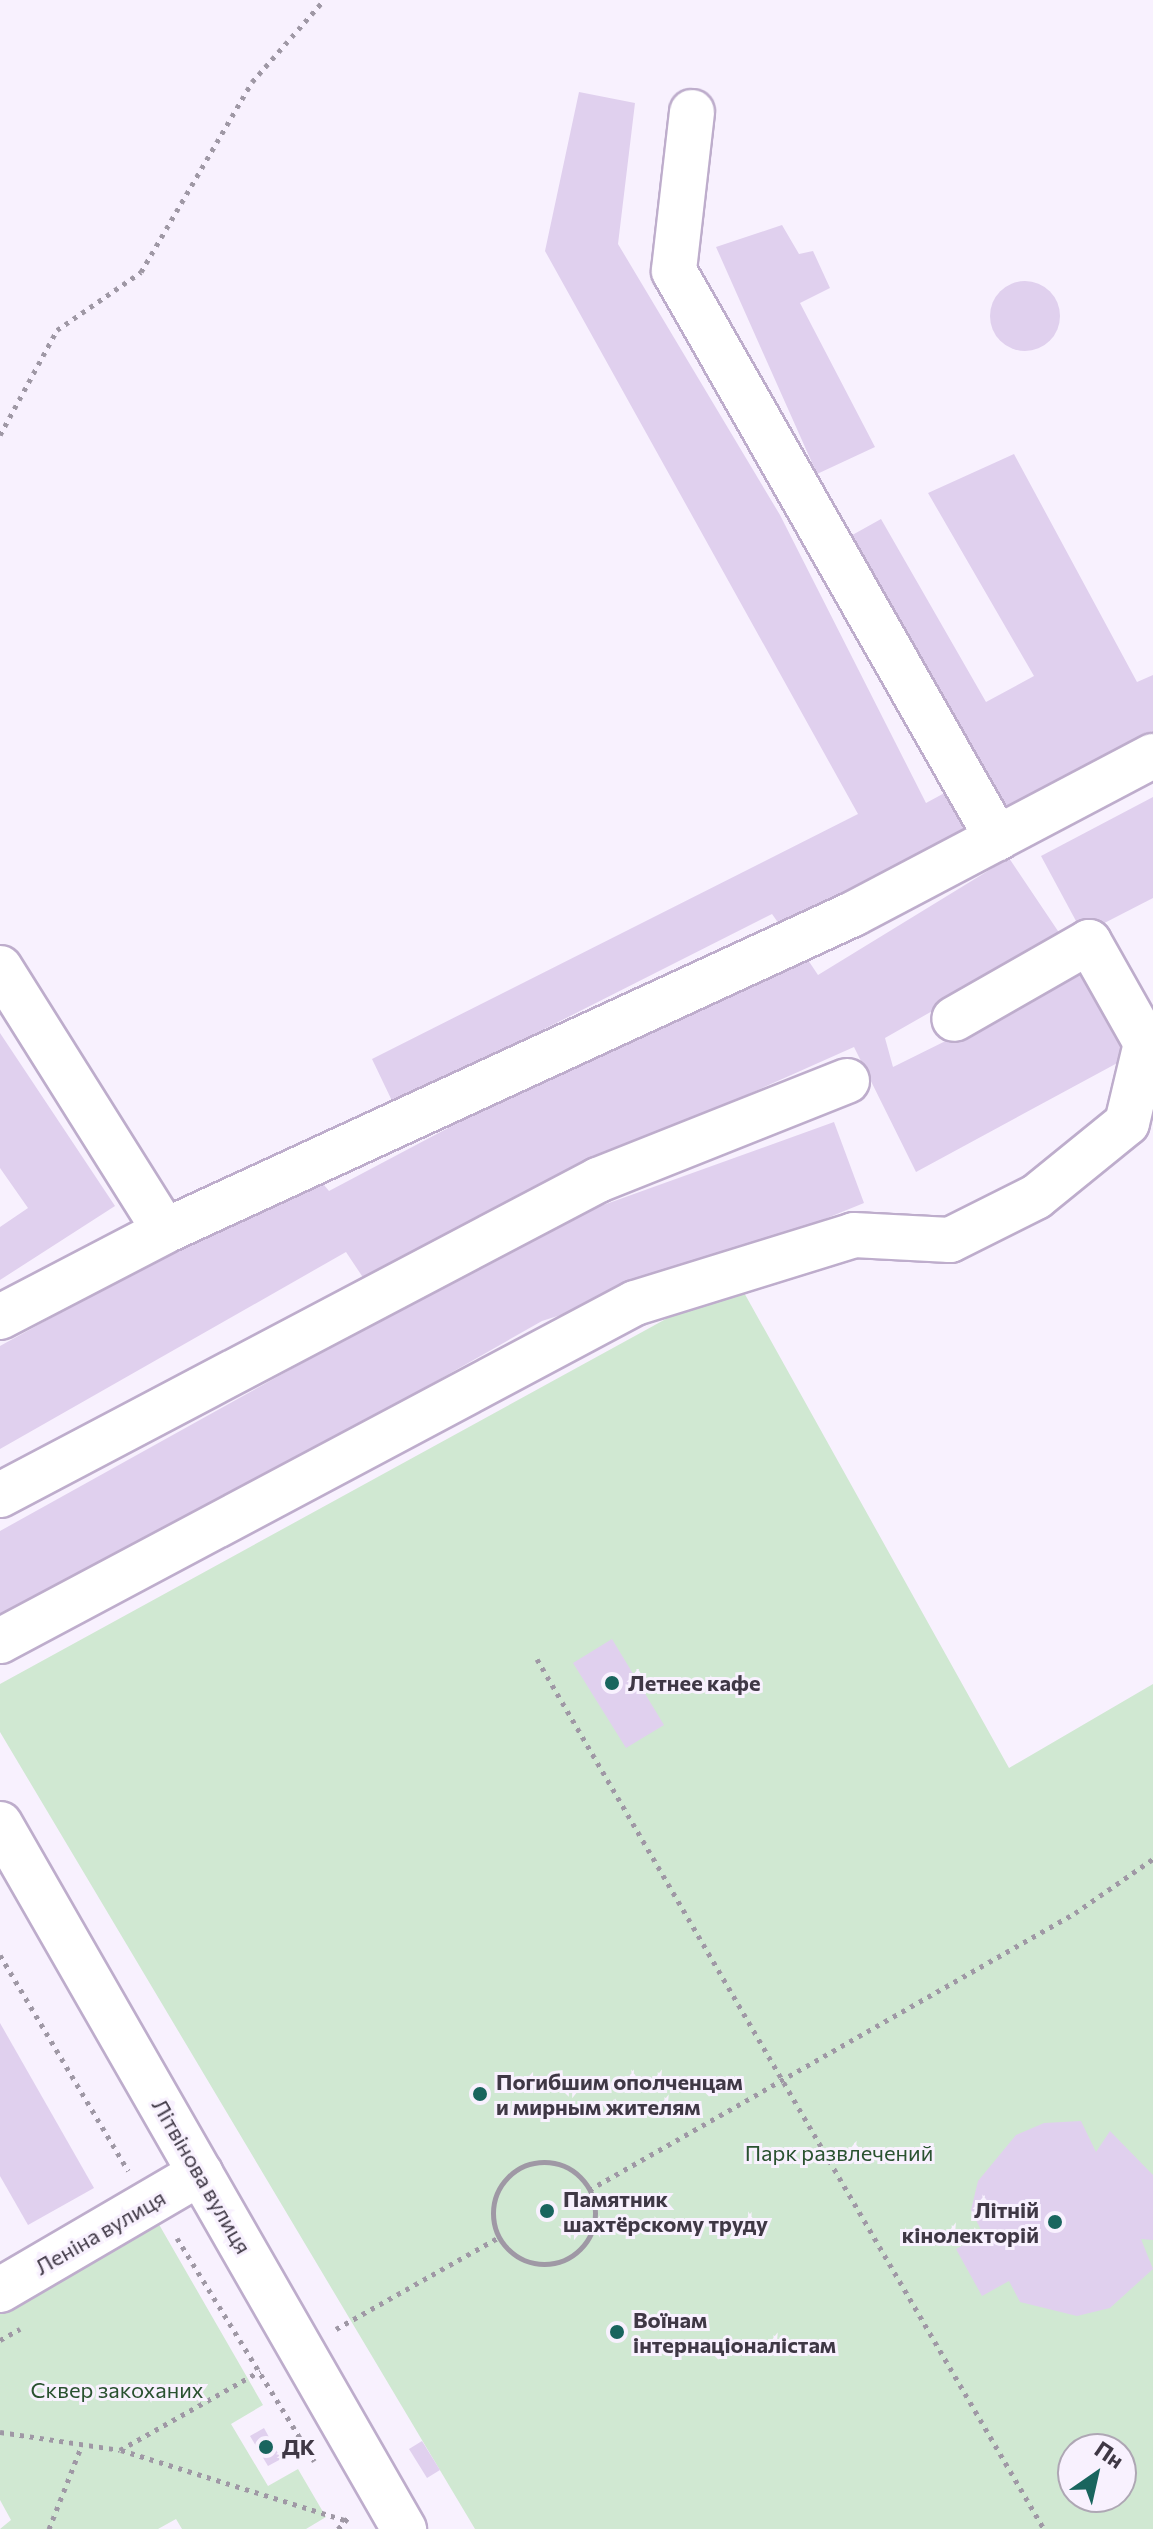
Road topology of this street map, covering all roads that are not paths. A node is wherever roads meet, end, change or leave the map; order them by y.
1 (692, 112) dead end
2 (1153, 756) edge
3 (997, 838) junction
4 (0, 968) edge
5 (954, 1019) dead end
6 (847, 1081) dead end
7 (1140, 1120) edge
8 (165, 1231) junction
9 (0, 1317) edge
10 (0, 1495) edge
11 (0, 1641) edge
12 (0, 1824) edge
13 (200, 2173) junction
14 (4, 2280) edge
15 (404, 2529) edge

1 - 3 street
2 - 3 street
3 - 8 street
4 - 8 street
5 - 7 street
6 - 10 street
7 - 11 street
8 - 9 street
12 - 13 street, Літвінова вулиця
13 - 14 street, Леніна вулиця
13 - 15 street, Літвінова вулиця

